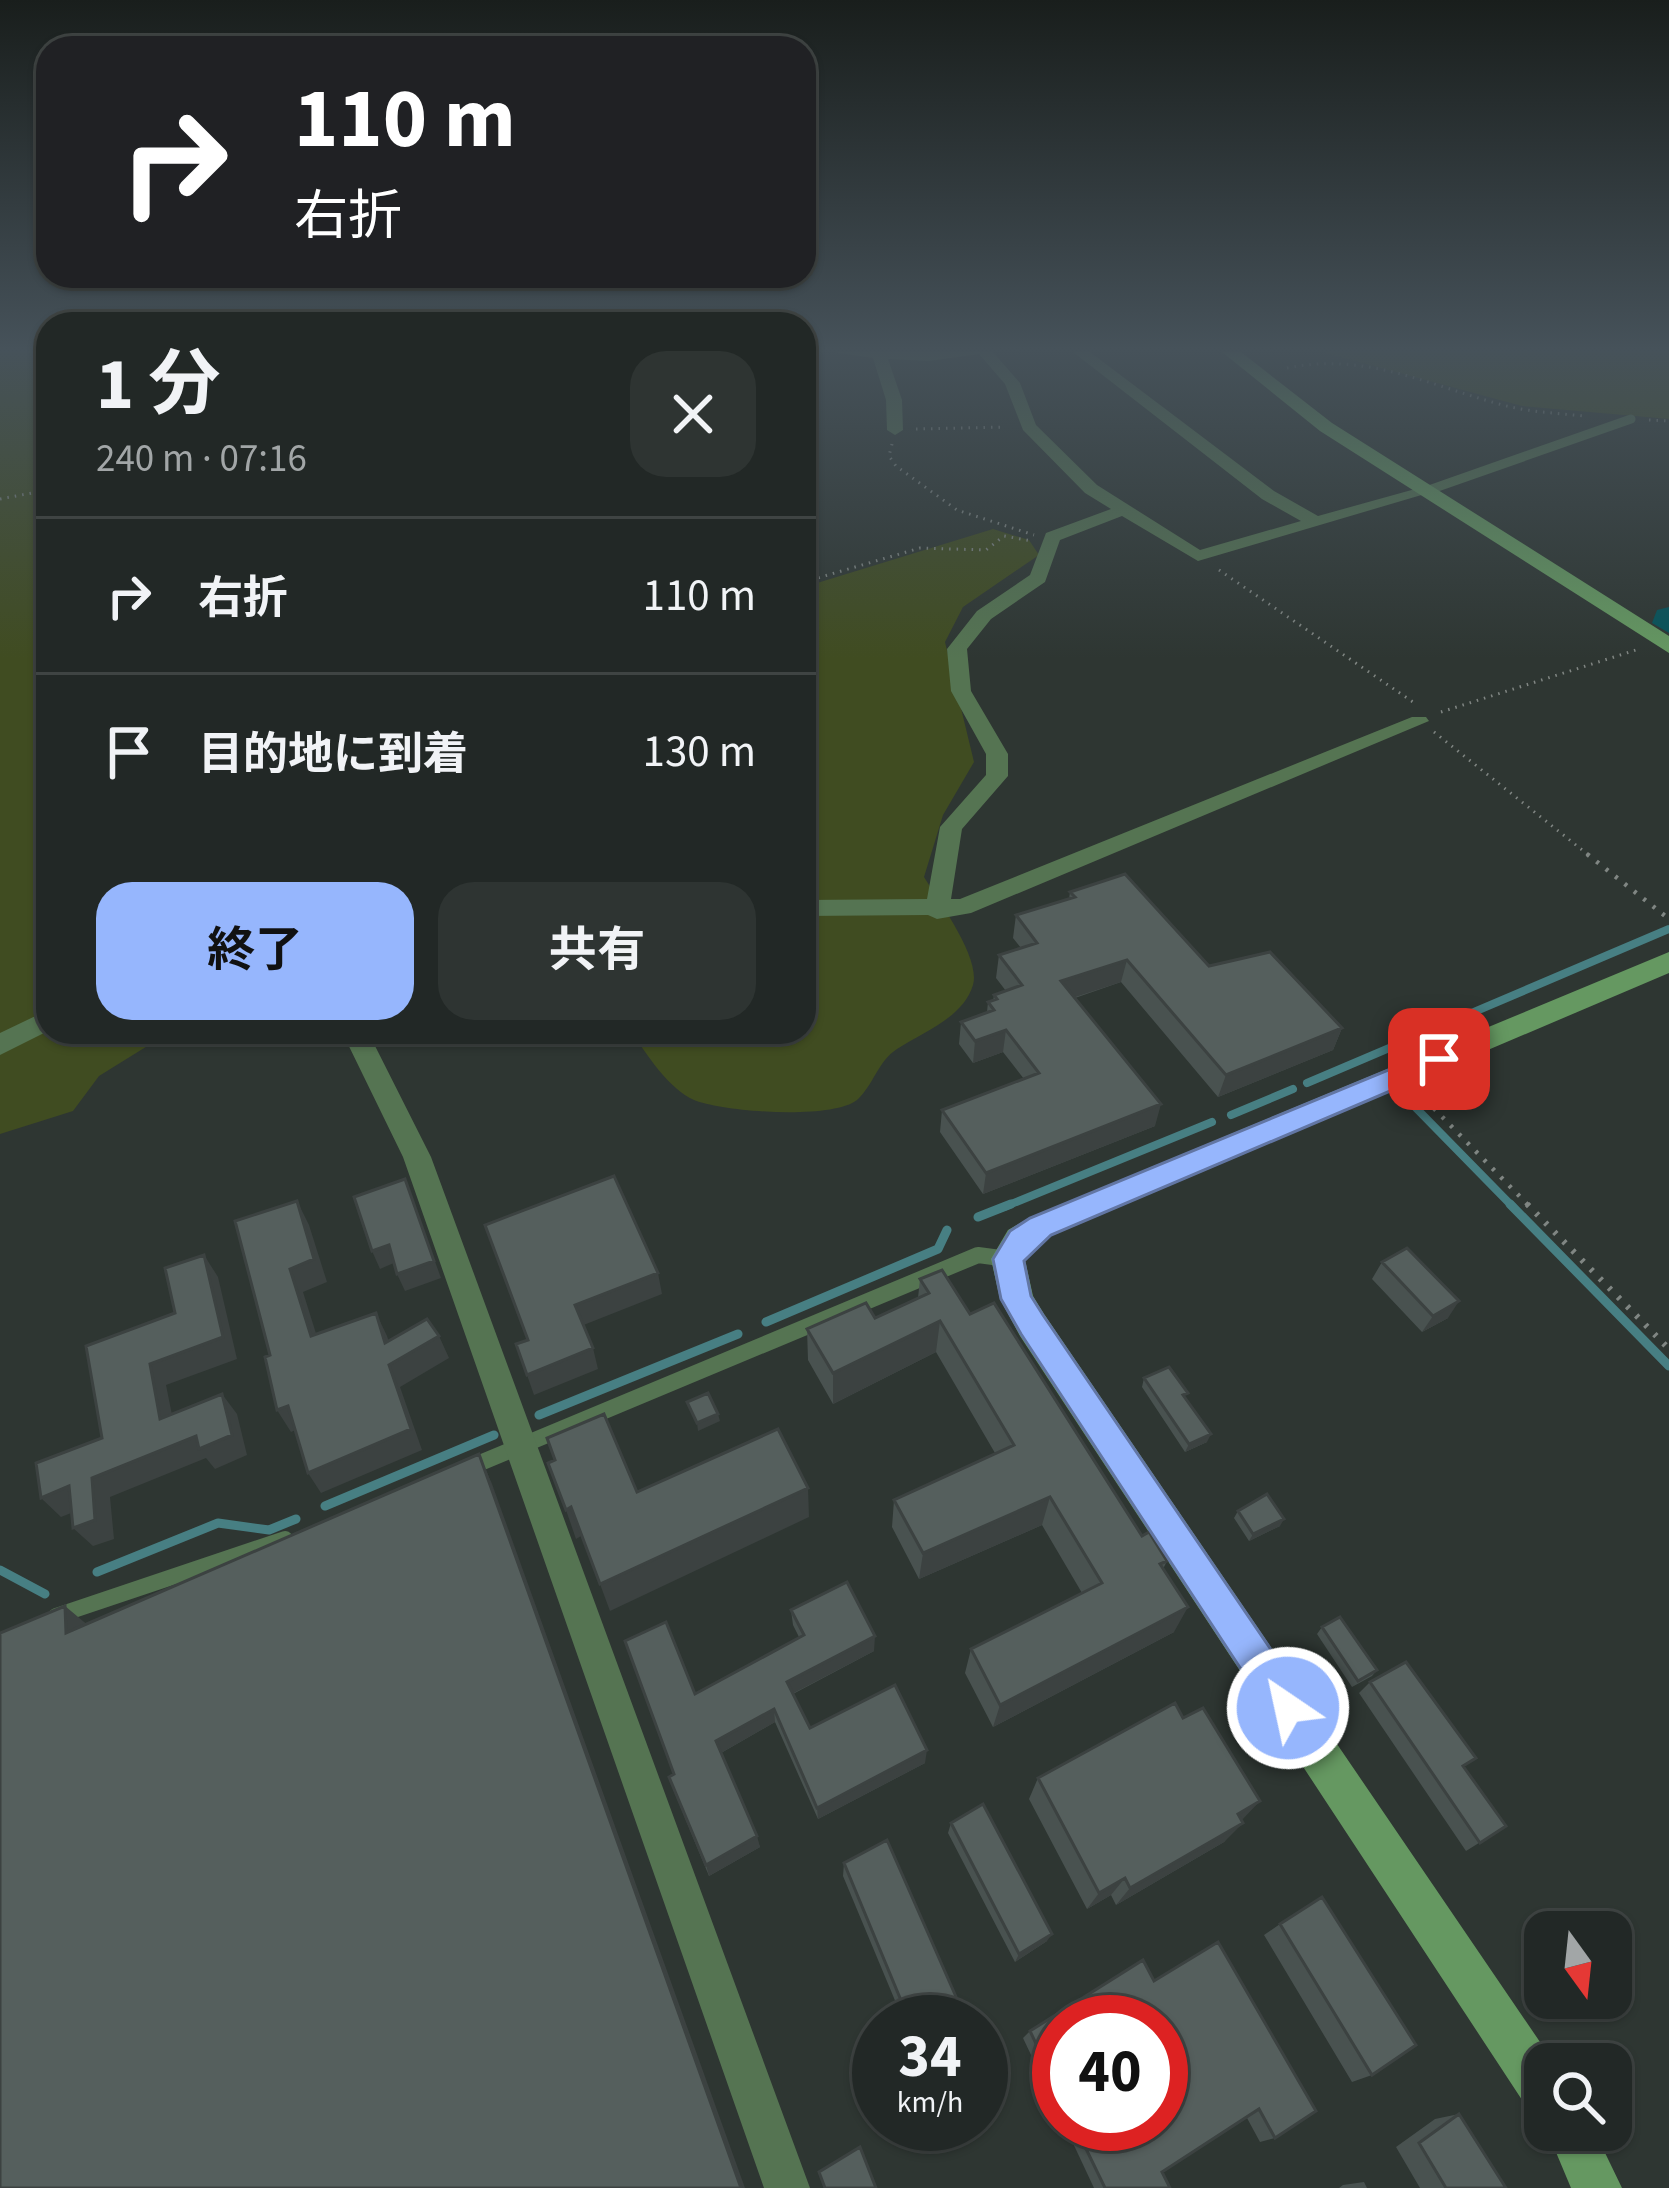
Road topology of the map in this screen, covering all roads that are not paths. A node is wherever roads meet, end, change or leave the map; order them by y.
1 (1056, 454) edge
2 (1215, 454) edge
3 (1373, 454) edge
4 (1531, 454) edge
5 (1426, 491) junction
6 (1123, 510) junction
7 (1316, 522) junction
8 (1668, 643) edge
9 (1426, 718) road end
10 (816, 908) edge
11 (937, 911) junction
12 (1669, 962) edge
13 (36, 1026) edge
14 (361, 1044) edge
15 (0, 1046) edge
16 (1008, 1259) junction
17 (524, 1447) junction
18 (458, 1473) edge
19 (304, 1533) edge
20 (51, 1618) edge
21 (1524, 2061) edge
22 (1578, 2151) edge
23 (787, 2188) edge
24 (1597, 2188) edge

1 - 6 street
2 - 7 street
3 - 5 street
4 - 5 lane
5 - 7 street
5 - 8 street
6 - 7 street
6 - 11 street
9 - 11 street
10 - 11 street
12 - 16 street
13 - 15 street
14 - 17 street
16 - 17 lane
16 - 21 street
17 - 18 lane
17 - 23 street
19 - 20 lane
22 - 24 street

